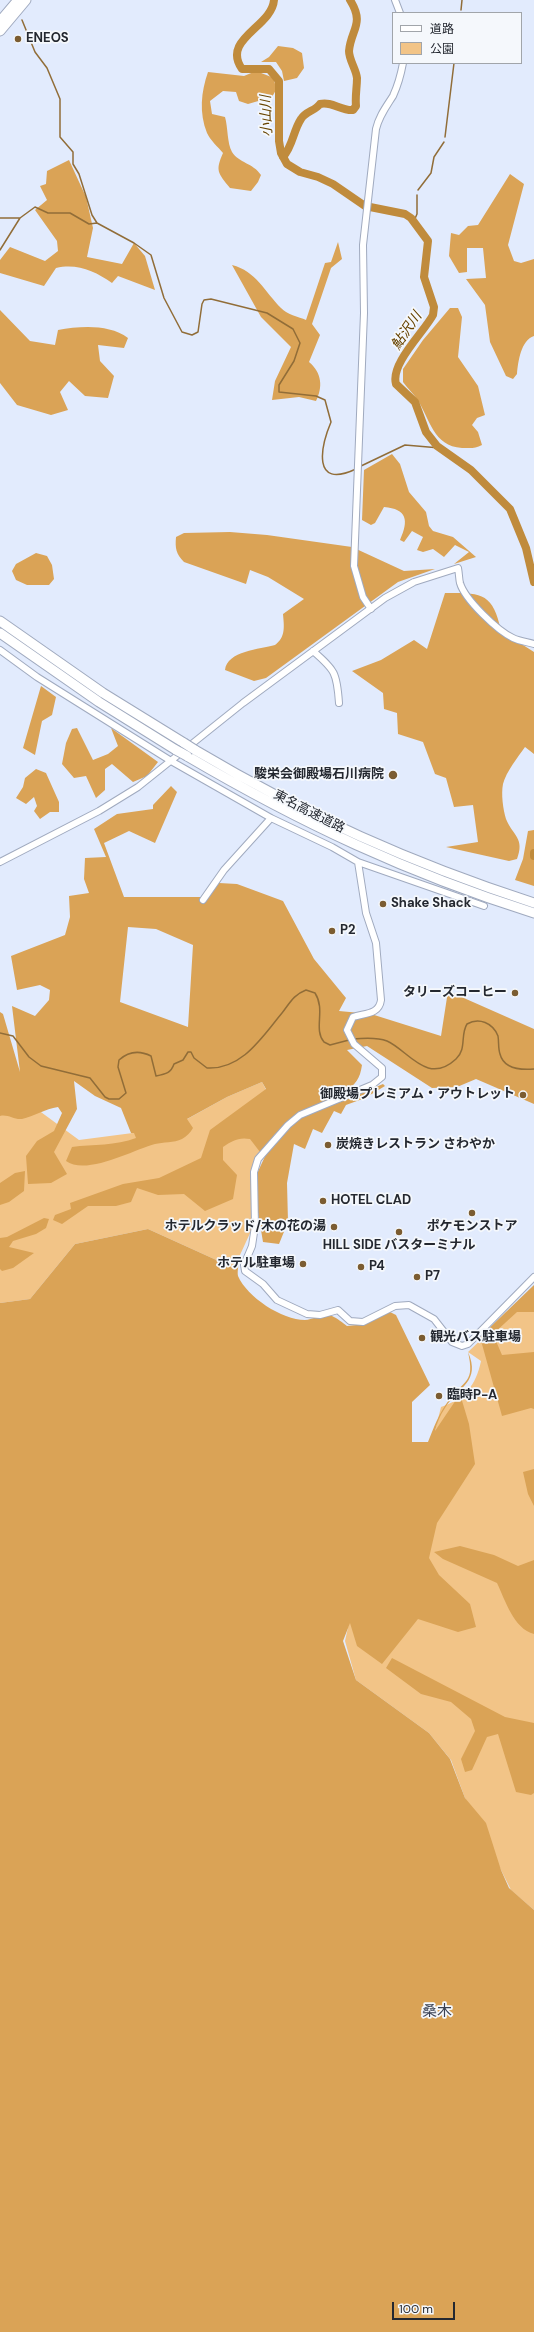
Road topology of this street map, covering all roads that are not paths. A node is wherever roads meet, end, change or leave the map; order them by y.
1 (18, 0) edge
2 (26, 0) edge
3 (395, 0) edge
4 (400, 12) edge
5 (0, 21) edge
6 (0, 31) edge
7 (403, 64) edge
8 (372, 609) junction
9 (0, 621) edge
10 (0, 633) edge
11 (534, 644) edge
12 (0, 650) edge
13 (313, 651) junction
14 (339, 703) dead end
15 (171, 761) junction
16 (271, 818) junction
17 (0, 862) edge
18 (358, 862) junction
19 (203, 900) dead end
20 (534, 903) edge
21 (484, 906) dead end
22 (534, 913) edge
23 (534, 1277) edge

1 - 5 highway
2 - 6 highway
3 - 4 street
7 - 8 street
8 - 11 street
8 - 13 street
9 - 20 highway, 東名高速道路, bridge
10 - 22 highway, 東名高速道路, bridge
12 - 15 street
13 - 14 street
13 - 15 street
15 - 16 street
15 - 17 street
16 - 18 street
16 - 19 street
18 - 21 street
18 - 23 street

